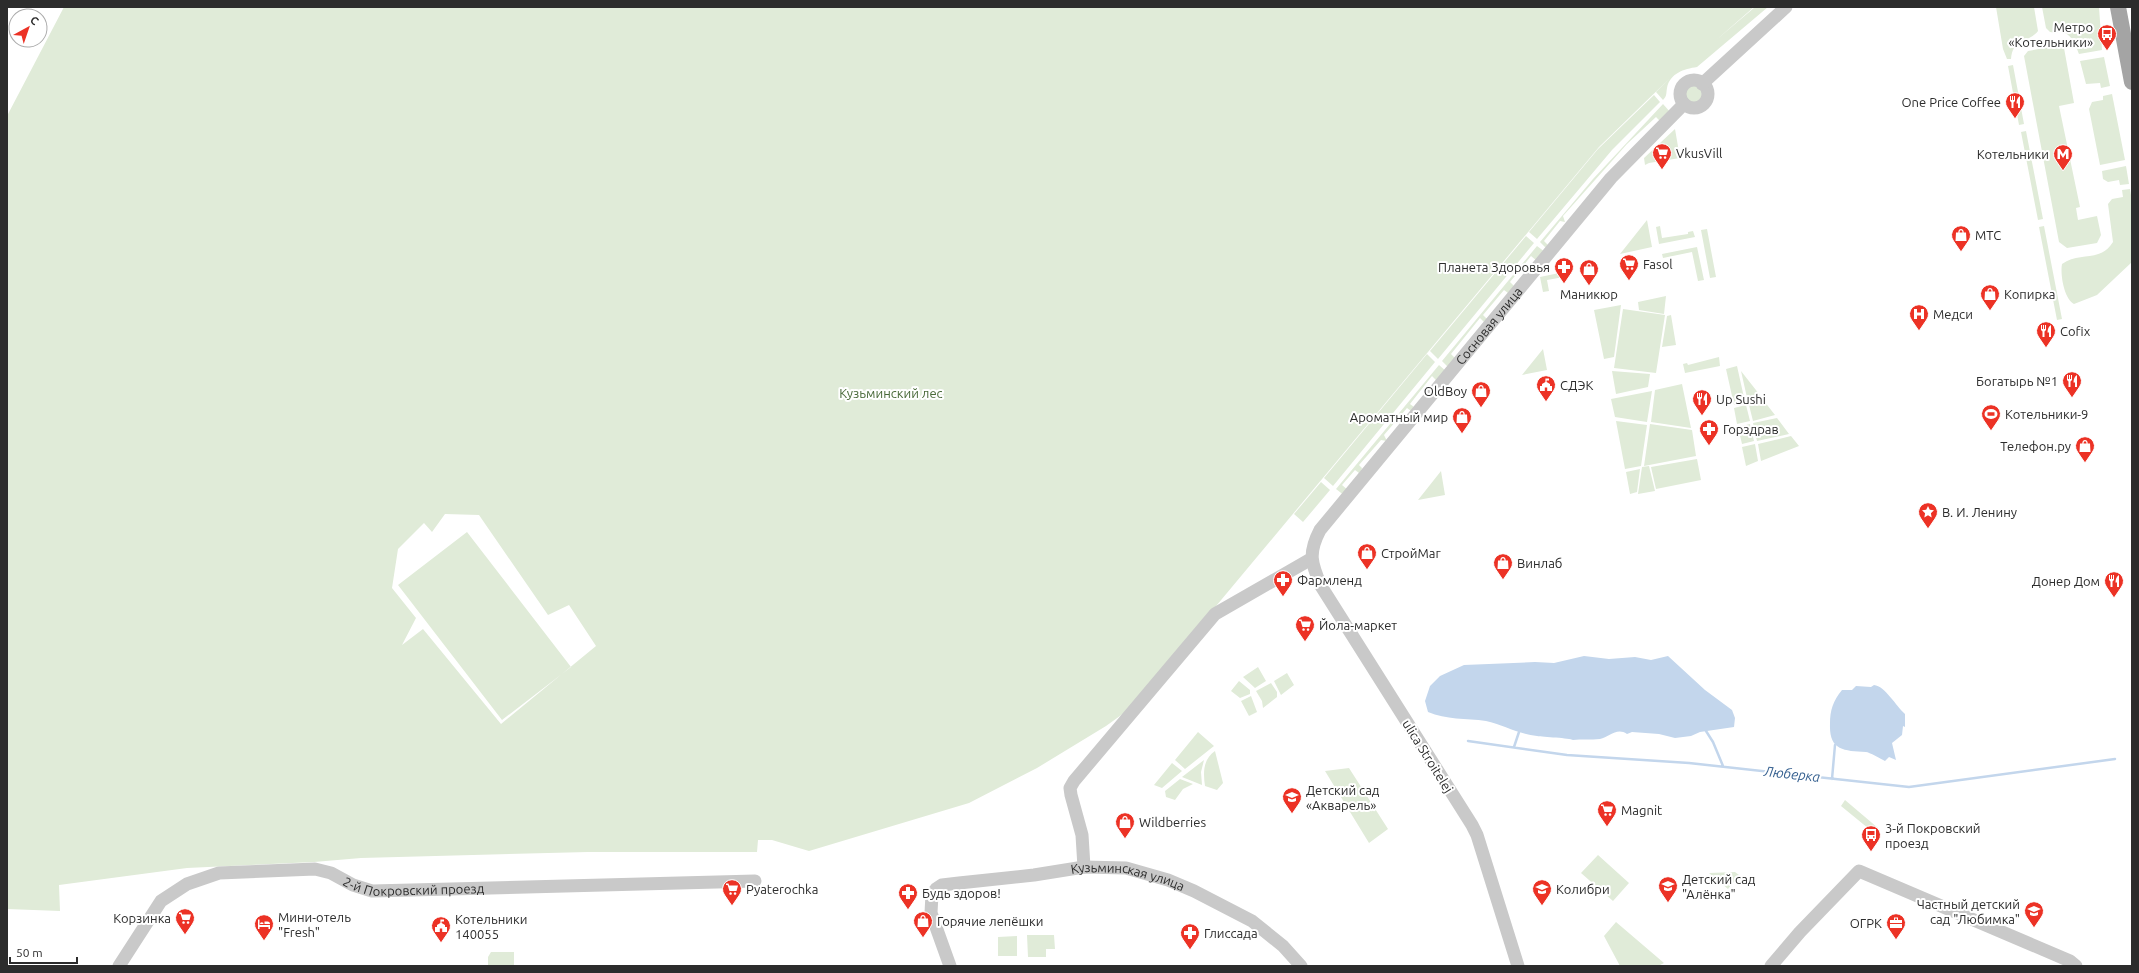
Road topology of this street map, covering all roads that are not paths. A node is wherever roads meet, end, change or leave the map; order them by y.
1 (1786, 7) edge
2 (2118, 7) edge
3 (2132, 82) edge
4 (1702, 84) junction
5 (1684, 104) junction
6 (1311, 559) junction
7 (1084, 867) junction
8 (755, 881) dead end
9 (119, 966) edge
10 (950, 966) edge
11 (1301, 966) edge
12 (1518, 966) edge
13 (1771, 966) edge
14 (2076, 966) edge

1 - 4 street
2 - 3 main road
4 - 5 street
4 - 5 street
5 - 6 street, Сосновая улица
6 - 7 street
6 - 12 street, ulica Stroitelej
7 - 10 street, Кузьминская улица
7 - 11 street, Кузьминская улица
8 - 9 street, 2-й Покровский проезд
13 - 14 street

